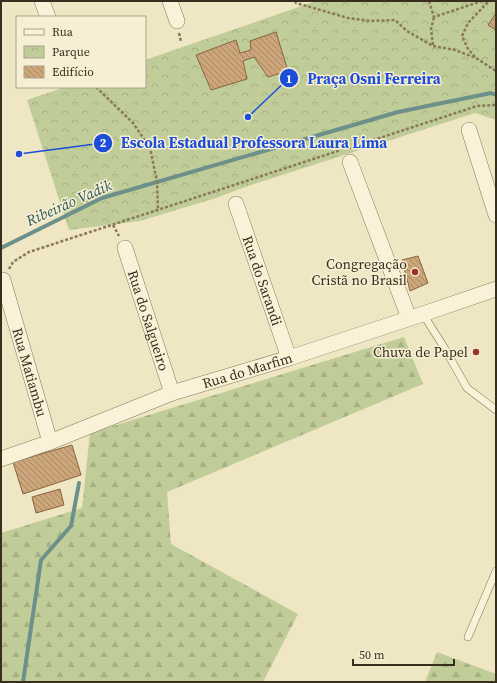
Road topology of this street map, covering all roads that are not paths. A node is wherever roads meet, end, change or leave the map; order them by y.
1 (42, 1) edge
2 (170, 1) edge
3 (48, 16) edge
4 (177, 21) dead end
5 (469, 130) dead end
6 (350, 162) dead end
7 (236, 204) dead end
8 (496, 215) edge
9 (125, 248) dead end
10 (3, 280) road end
11 (496, 289) edge
12 (416, 316) junction
13 (289, 358) junction
14 (172, 393) junction
15 (496, 410) edge
16 (50, 442) junction
17 (1, 459) edge
18 (496, 571) edge
19 (468, 637) dead end

1 - 3 street
2 - 4 street
5 - 8 street
6 - 12 street
7 - 13 street, Rua do Sarandi
9 - 14 street, Rua do Salgueiro
10 - 16 street, Rua Matiambu
11 - 12 street, Rua do Marfim
12 - 13 street, Rua do Marfim
12 - 15 lane
13 - 14 street, Rua do Marfim
14 - 16 street, Rua do Marfim
16 - 17 street, Rua do Marfim
18 - 19 lane

